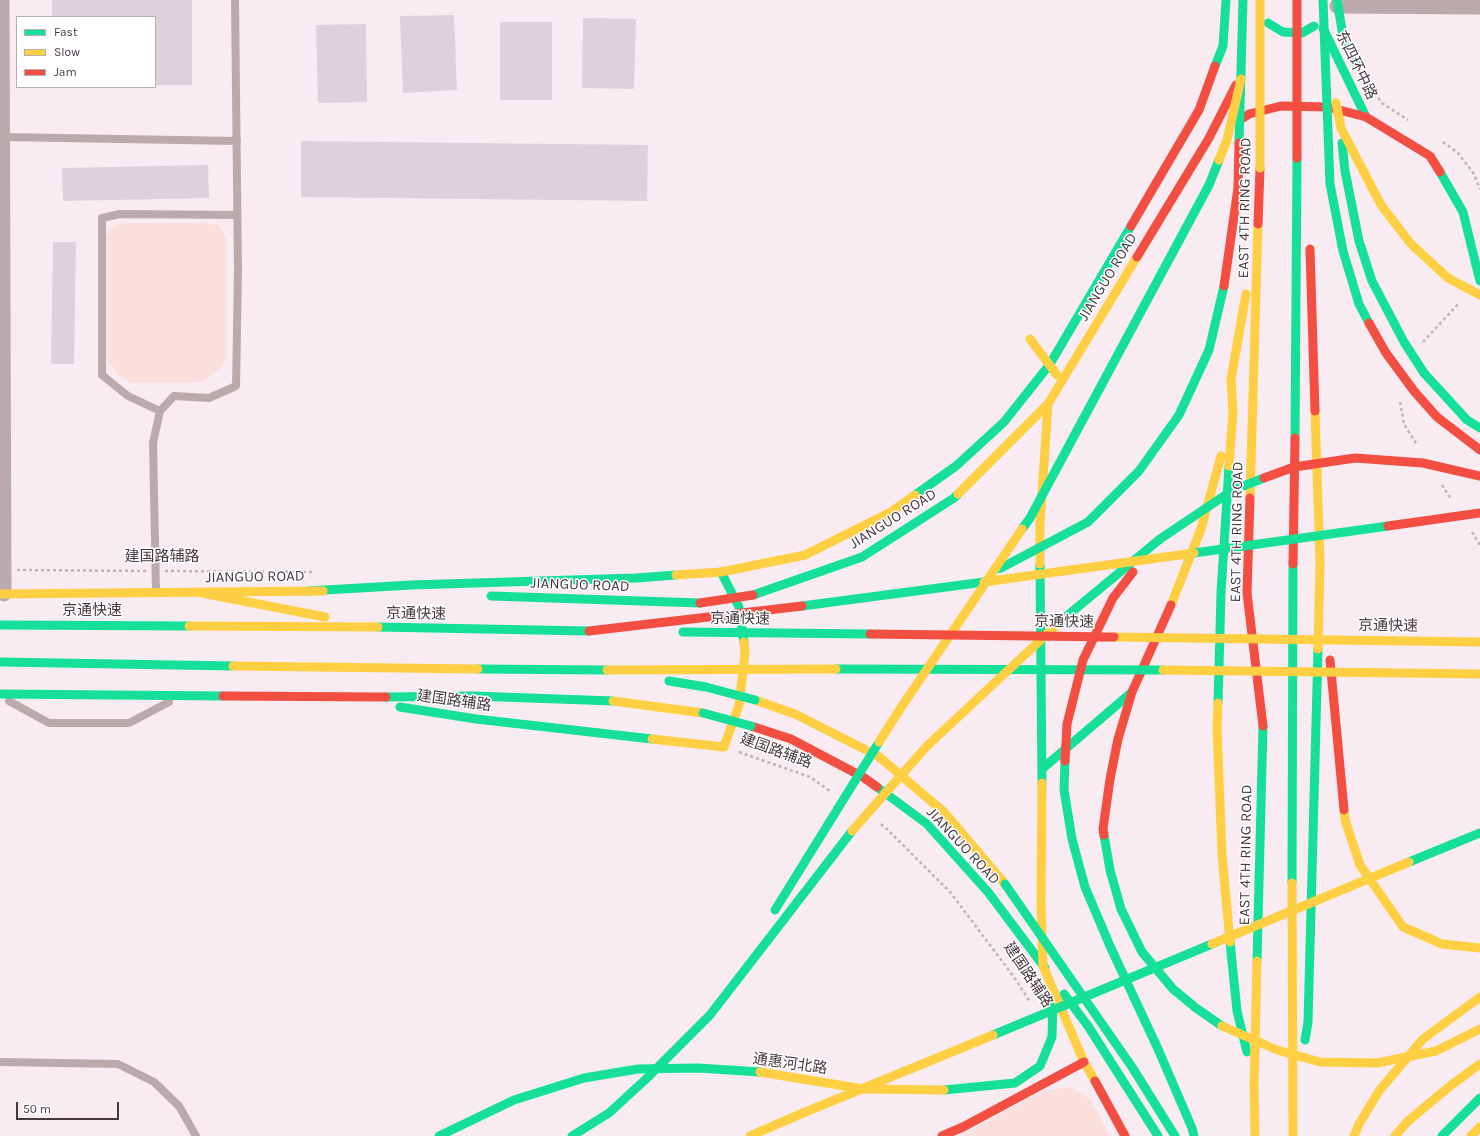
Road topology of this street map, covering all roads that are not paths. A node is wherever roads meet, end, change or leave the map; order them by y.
1 (235, 0) edge
2 (1226, 0) edge
3 (1243, 0) edge
4 (1260, 0) edge
5 (1297, 0) edge
6 (1317, 0) edge
7 (2, 2) edge
8 (1332, 2) edge
9 (1480, 7) edge
10 (1269, 8) dead end
11 (1268, 23) junction
12 (1320, 23) junction
13 (1324, 45) junction
14 (1360, 73) dead end
15 (1241, 79) junction
16 (1362, 88) dead end
17 (1366, 117) junction
18 (1341, 128) junction
19 (3, 137) junction
20 (1209, 138) junction
21 (237, 141) junction
22 (1297, 158) junction
23 (1306, 187) dead end
24 (237, 215) junction
25 (1259, 216) junction
26 (1310, 241) dead end
27 (1480, 281) edge
28 (1480, 295) edge
29 (2, 311) edge
30 (1030, 339) dead end
31 (1050, 364) junction
32 (1061, 381) junction
33 (1048, 404) junction
34 (160, 411) junction
35 (1233, 412) junction
36 (1480, 428) edge
37 (1480, 450) edge
38 (2, 470) edge
39 (1480, 476) edge
40 (1480, 513) edge
41 (1160, 538) junction
42 (1320, 562) junction
43 (721, 572) junction
44 (308, 591) junction
45 (197, 592) junction
46 (909, 592) junction
47 (156, 593) junction
48 (2, 594) edge
49 (420, 594) dead end
50 (484, 596) dead end
51 (40, 616) dead end
52 (0, 625) edge
53 (134, 625) junction
54 (379, 627) junction
55 (589, 631) junction
56 (660, 632) dead end
57 (676, 632) dead end
58 (1480, 642) edge
59 (0, 662) edge
60 (118, 665) junction
61 (607, 670) junction
62 (47, 672) dead end
63 (1480, 674) edge
64 (1132, 692) junction
65 (0, 695) edge
66 (182, 696) junction
67 (336, 698) junction
68 (1042, 769) junction
69 (1480, 833) edge
70 (1480, 838) edge
71 (1453, 845) junction
72 (768, 921) dead end
73 (756, 941) dead end
74 (1480, 948) edge
75 (1043, 966) junction
76 (1480, 997) edge
77 (710, 1015) junction
78 (1480, 1029) edge
79 (0, 1062) edge
80 (1084, 1062) junction
81 (1480, 1064) edge
82 (1254, 1086) junction
83 (1480, 1098) edge
84 (1293, 1115) junction
85 (1480, 1127) edge
86 (196, 1136) edge
87 (439, 1136) edge
88 (572, 1136) edge
89 (750, 1136) edge
90 (942, 1136) edge
91 (1125, 1136) edge
92 (1158, 1136) edge
93 (1175, 1136) edge
94 (1194, 1136) edge
95 (1256, 1136) edge
96 (1293, 1136) edge
97 (1354, 1136) edge
98 (1395, 1136) edge
99 (1442, 1136) edge
100 (1471, 1136) edge

1 - 21 lane
2 - 31 main road
3 - 15 main road, bridge
4 - 25 main road, EAST 4TH RING ROAD, bridge
5 - 22 main road, bridge
6 - 12 main road, 东四环中路
7 - 19 street
8 - 9 street
8 - 12 main road
8 - 13 main road, bridge
8 - 14 main road, 东四环中路
10 - 11 main road
11 - 12 main road
11 - 20 main road
12 - 17 main road, 东四环中路
13 - 18 main road, bridge
13 - 37 main road, bridge
15 - 46 main road, bridge
15 - 72 main road, bridge
16 - 17 main road, 东四环中路
17 - 20 main road, JIANGUO ROAD
17 - 27 main road, JIANGUO ROAD, bridge
18 - 28 main road, bridge
18 - 36 main road, bridge
19 - 21 lane
19 - 29 street
20 - 32 main road, JIANGUO ROAD
21 - 24 lane
22 - 23 main road
22 - 84 main road
24 - 34 lane
24 - 34 lane
25 - 35 main road
25 - 82 main road, EAST 4TH RING ROAD
26 - 42 main road
29 - 38 street
30 - 31 main road
31 - 32 main road
31 - 43 main road
32 - 33 main road, JIANGUO ROAD
33 - 50 main road, JIANGUO ROAD, bridge
33 - 68 main road
34 - 47 lane
35 - 64 main road
35 - 82 main road
38 - 48 street
39 - 41 main road, bridge
40 - 46 main road, bridge
41 - 77 main road, bridge
41 - 94 main road, bridge
42 - 74 main road
42 - 84 main road
43 - 44 main road
43 - 67 main road, 建国路辅路
44 - 45 main road, JIANGUO ROAD
44 - 49 main road, JIANGUO ROAD
45 - 47 main road, JIANGUO ROAD
45 - 54 main road
46 - 55 main road, bridge
47 - 48 main road, JIANGUO ROAD
51 - 53 main road
52 - 53 main road, 京通快速
53 - 54 main road, 京通快速
54 - 55 main road, 京通快速
55 - 56 main road, 京通快速, bridge
57 - 58 main road, 京通快速, bridge
59 - 60 main road
60 - 61 main road
60 - 62 main road
61 - 63 main road, bridge
61 - 93 main road, bridge
64 - 68 main road
64 - 78 main road, bridge
65 - 66 main road, JIANGUO ROAD
65 - 66 lane
66 - 67 main road, JIANGUO ROAD
67 - 75 main road, JIANGUO ROAD, bridge
68 - 75 main road
69 - 71 main road, bridge
70 - 71 main road, bridge
71 - 89 main road, bridge
73 - 77 main road, bridge
75 - 80 main road
75 - 87 main road, 通惠河北路
75 - 92 main road, JIANGUO ROAD
76 - 97 main road
77 - 88 main road, bridge
79 - 86 lane
80 - 90 main road
80 - 91 main road
81 - 98 main road
82 - 95 main road, EAST 4TH RING ROAD
83 - 99 main road
84 - 96 main road
85 - 100 main road

